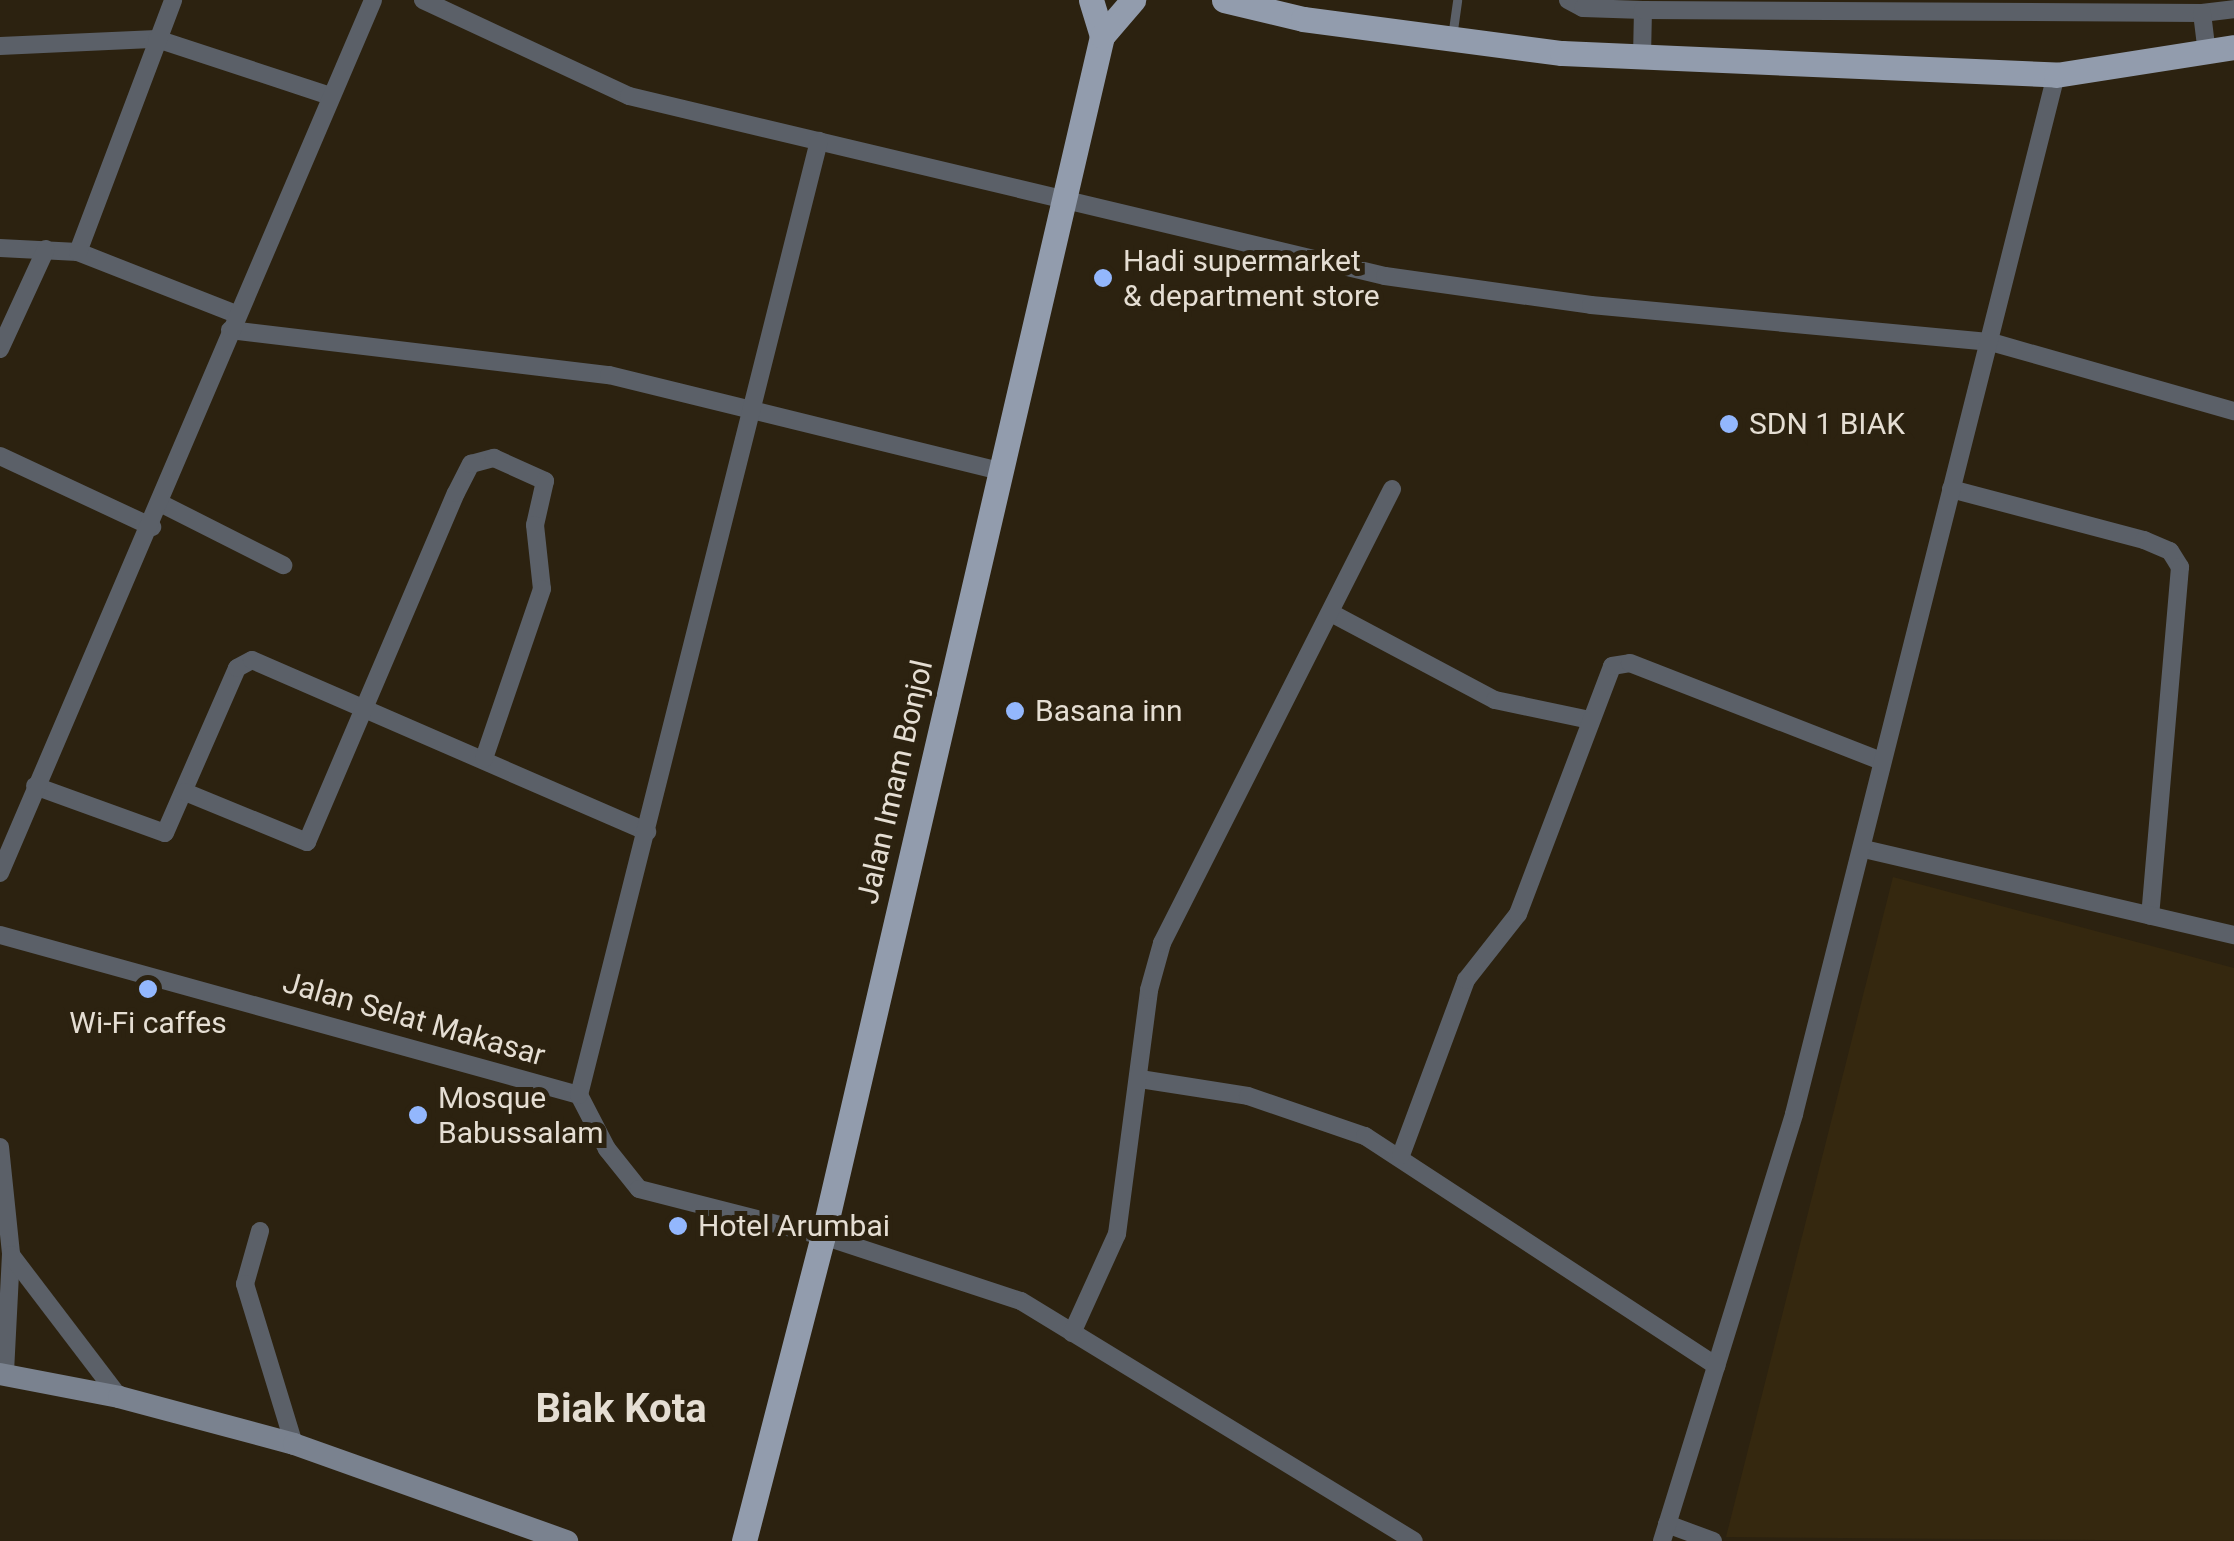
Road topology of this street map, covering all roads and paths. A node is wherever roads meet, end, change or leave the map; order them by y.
1 (173, 0) edge
2 (373, 0) edge
3 (423, 0) edge
4 (1091, 0) edge
5 (1134, 0) edge
6 (1224, 0) edge
7 (1457, 0) edge
8 (1568, 0) edge
9 (1299, 9) edge
10 (1643, 10) junction
11 (2234, 10) edge
12 (2202, 12) junction
13 (1102, 36) junction
14 (157, 39) junction
15 (1451, 41) junction
16 (0, 46) edge
17 (2234, 47) edge
18 (2207, 52) junction
19 (1642, 57) junction
20 (2056, 75) junction
21 (330, 96) junction
22 (819, 140) junction
23 (1063, 198) junction
24 (0, 248) edge
25 (46, 249) junction
26 (78, 252) junction
27 (233, 322) junction
28 (1991, 342) junction
29 (0, 349) edge
30 (756, 407) junction
31 (2234, 411) edge
32 (0, 456) edge
33 (1000, 471) junction
34 (1951, 489) junction
35 (1392, 490) dead end
36 (162, 504) junction
37 (152, 527) junction
38 (283, 565) dead end
39 (1334, 614) junction
40 (366, 706) junction
41 (1590, 720) junction
42 (484, 758) junction
43 (1882, 761) junction
44 (35, 786) junction
45 (186, 792) junction
46 (647, 832) junction
47 (1864, 849) junction
48 (0, 873) edge
49 (2150, 916) junction
50 (0, 935) edge
51 (2234, 935) edge
52 (1140, 1080) junction
53 (580, 1095) junction
54 (0, 1147) edge
55 (1401, 1156) junction
56 (260, 1231) dead end
57 (823, 1236) junction
58 (11, 1254) junction
59 (1072, 1333) junction
60 (1717, 1366) junction
61 (3, 1374) edge
62 (119, 1397) junction
63 (294, 1444) junction
64 (1664, 1532) edge
65 (567, 1541) edge
66 (744, 1541) edge
67 (1414, 1541) edge
68 (1713, 1541) edge

1 - 14 street
2 - 21 street
3 - 22 street
4 - 13 main road
5 - 13 main road
6 - 9 main road
7 - 15 lane
8 - 10 street
9 - 15 main road
10 - 12 street
10 - 19 street
11 - 12 street
12 - 18 street
13 - 23 main road, Jalan Imam Bonjol
14 - 16 street
14 - 21 street
14 - 26 street
15 - 19 main road
17 - 18 main road
18 - 20 main road
19 - 20 main road
20 - 28 street
21 - 27 street
22 - 23 street
22 - 30 street
23 - 28 street
23 - 33 main road, Jalan Imam Bonjol
24 - 25 street
25 - 26 street
25 - 29 street
26 - 27 street
27 - 30 street
27 - 36 street
28 - 31 street
28 - 34 street
30 - 33 street
30 - 46 street
32 - 37 street
33 - 57 main road, Jalan Imam Bonjol
34 - 43 street
34 - 49 street
35 - 39 street
36 - 37 street
36 - 38 street
37 - 44 street
39 - 41 street
39 - 52 street
40 - 42 street
40 - 42 street
40 - 45 street
40 - 45 street
41 - 43 street
41 - 55 street
42 - 46 street
43 - 47 street
44 - 45 street
44 - 48 street
46 - 53 street
47 - 49 street
47 - 60 street
49 - 51 street
50 - 53 street, Jalan Selat Makasar
52 - 55 street
52 - 59 street
53 - 57 street
54 - 58 street
55 - 60 street
56 - 63 street
57 - 59 street
57 - 66 main road, Jalan Imam Bonjol
58 - 61 street
58 - 62 street
59 - 67 street
60 - 64 street
61 - 62 main road
62 - 63 main road
63 - 65 main road
64 - 68 street

